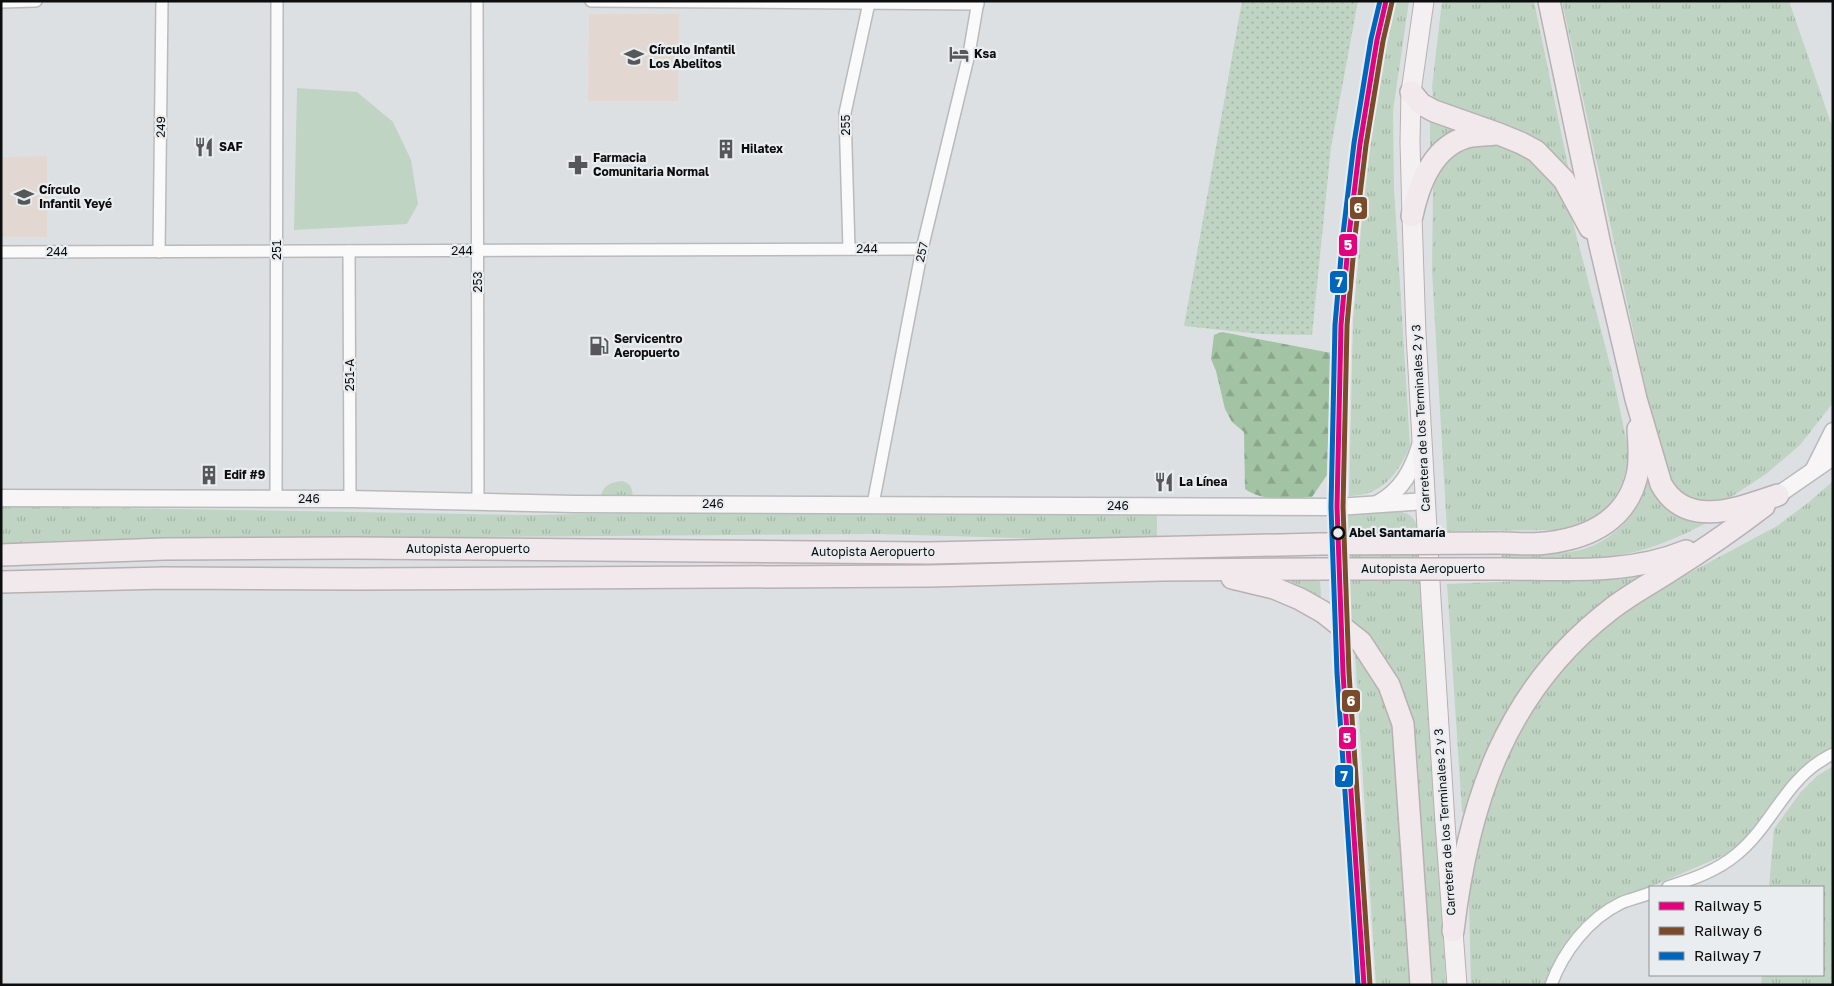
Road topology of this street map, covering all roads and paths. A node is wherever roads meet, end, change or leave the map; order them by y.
1 (36, 1) edge
2 (162, 1) edge
3 (277, 1) edge
4 (477, 1) edge
5 (590, 1) edge
6 (1424, 1) edge
7 (1549, 1) edge
8 (1, 2) edge
9 (869, 3) junction
10 (978, 3) edge
11 (1411, 92) junction
12 (1499, 134) junction
13 (1412, 216) junction
14 (1600, 245) junction
15 (922, 249) junction
16 (849, 250) junction
17 (349, 251) junction
18 (478, 251) junction
19 (1, 252) edge
20 (159, 252) junction
21 (277, 252) junction
22 (1636, 399) junction
23 (1833, 431) edge
24 (1422, 438) junction
25 (1833, 457) edge
26 (1814, 469) junction
27 (1778, 495) junction
28 (1, 498) edge
29 (276, 499) junction
30 (350, 499) junction
31 (1426, 501) junction
32 (478, 503) junction
33 (872, 504) junction
34 (1377, 504) junction
35 (1729, 531) junction
36 (1, 555) edge
37 (1162, 570) junction
38 (1, 582) edge
39 (1833, 754) edge
40 (1671, 886) edge
41 (1649, 893) edge
42 (1453, 931) junction
43 (1421, 985) edge
44 (1457, 985) edge
45 (1551, 985) edge

1 - 8 street
2 - 20 street, 249
3 - 21 street, 251
4 - 18 street, 253
5 - 9 street
6 - 11 main road, Carretera de los Terminales 2 y 3
7 - 14 highway
9 - 10 street
9 - 16 street, 255
10 - 15 street, 257
11 - 12 highway
11 - 13 main road, Carretera de los Terminales 2 y 3
12 - 13 highway
12 - 14 highway
13 - 24 main road, Carretera de los Terminales 2 y 3
14 - 22 highway
15 - 16 street, 244
15 - 33 street, 257
16 - 18 street, 244
17 - 18 street, 244
17 - 21 street, 244
17 - 30 street, 251-A
18 - 32 street, 253
19 - 20 street, 244
20 - 21 street, 244
21 - 29 street, 251
22 - 27 highway
22 - 36 highway, Autopista Aeropuerto, bridge
23 - 26 street
24 - 31 main road, Carretera de los Terminales 2 y 3
24 - 34 street
25 - 26 street
26 - 27 street
27 - 35 highway
28 - 29 street, 246
29 - 30 street, 246
30 - 32 street, 246
31 - 34 street, 246
31 - 42 main road, Carretera de los Terminales 2 y 3
32 - 33 street, 246
33 - 34 street, 246
35 - 37 highway, Autopista Aeropuerto, bridge
35 - 42 highway
37 - 38 highway, Autopista Aeropuerto
37 - 43 highway
39 - 40 street
41 - 45 street
42 - 44 main road, Carretera de los Terminales 2 y 3

